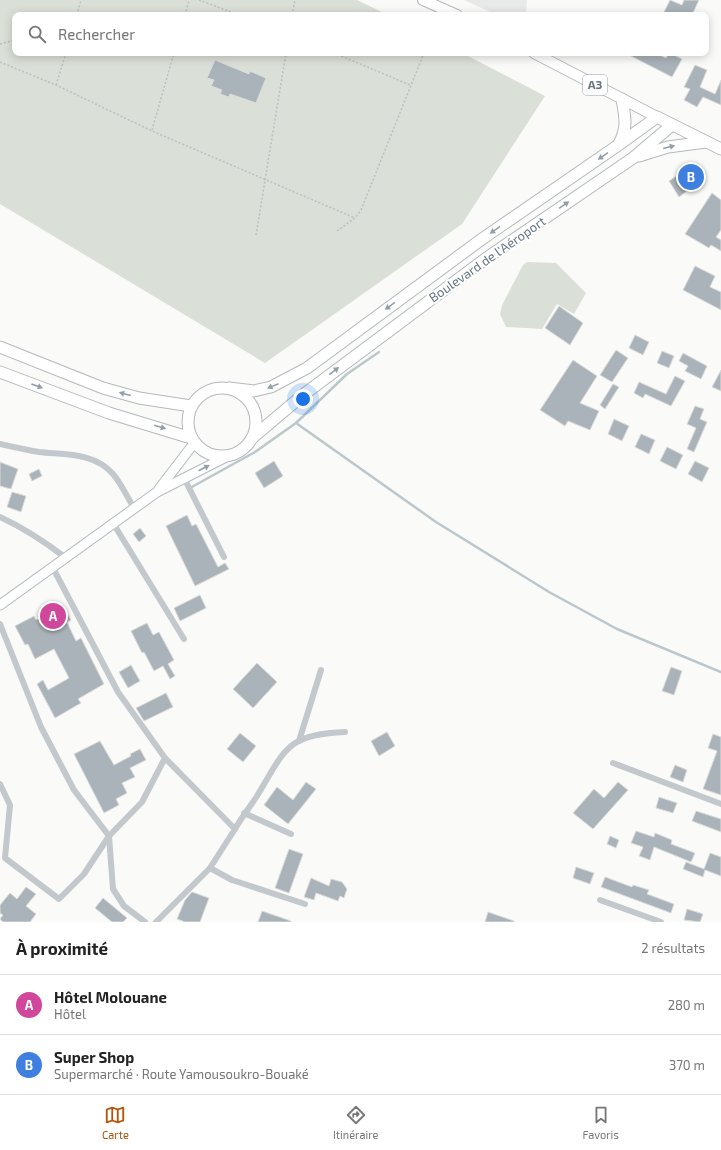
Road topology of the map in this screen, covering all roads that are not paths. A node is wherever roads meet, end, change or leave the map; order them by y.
1 (423, 0) edge
2 (450, 12) edge
3 (540, 56) edge
4 (622, 99) junction
5 (657, 116) junction
6 (672, 125) junction
7 (706, 142) junction
8 (618, 146) junction
9 (721, 149) edge
10 (633, 158) junction
11 (0, 347) edge
12 (0, 372) edge
13 (229, 388) junction
14 (191, 406) junction
15 (252, 438) junction
16 (193, 440) junction
17 (0, 444) edge
18 (230, 455) junction
19 (184, 478) junction
20 (157, 492) junction
21 (134, 508) junction
22 (0, 517) edge
23 (113, 523) junction
24 (224, 557) dead end
25 (66, 558) junction
26 (52, 568) junction
27 (0, 604) edge
28 (0, 624) edge
29 (184, 639) dead end
30 (321, 670) dead end
31 (345, 732) dead end
32 (299, 741) junction
33 (165, 758) junction
34 (613, 763) dead end
35 (0, 784) edge
36 (721, 804) edge
37 (244, 814) junction
38 (234, 829) junction
39 (291, 834) dead end
40 (108, 836) junction
41 (210, 868) junction
42 (600, 900) dead end
43 (305, 904) dead end
44 (145, 922) edge
45 (156, 922) edge
46 (661, 922) edge

1 - 2 main road
3 - 4 main road, A3
4 - 5 main road, A3
4 - 8 highway
5 - 6 highway, A3
5 - 8 highway, Boulevard de l'Aéroport
6 - 7 highway, A3
6 - 10 highway, Boulevard de l'Aéroport
7 - 9 highway, A3
10 -> 7 highway
8 -> 13 highway, Boulevard de l'Aéroport
15 -> 10 highway, Boulevard de l'Aéroport
14 -> 11 highway
12 -> 16 highway
13 - 14 highway
13 - 15 highway
14 - 16 highway
15 - 18 highway
16 - 18 highway
16 - 20 street
17 - 21 street
19 -> 18 street
19 - 20 street
19 - 24 street
20 - 21 street
21 - 23 street
22 - 25 street
23 - 25 street
23 - 29 street
25 - 26 street
26 - 27 street
26 - 33 street
28 - 40 street
30 - 32 street
31 - 32 street
32 - 37 street
33 - 38 street
33 - 40 street
34 - 36 street
35 - 40 street
37 - 38 street
37 - 39 street
38 - 41 street
40 - 44 street
41 - 43 street
41 - 45 street
42 - 46 street

